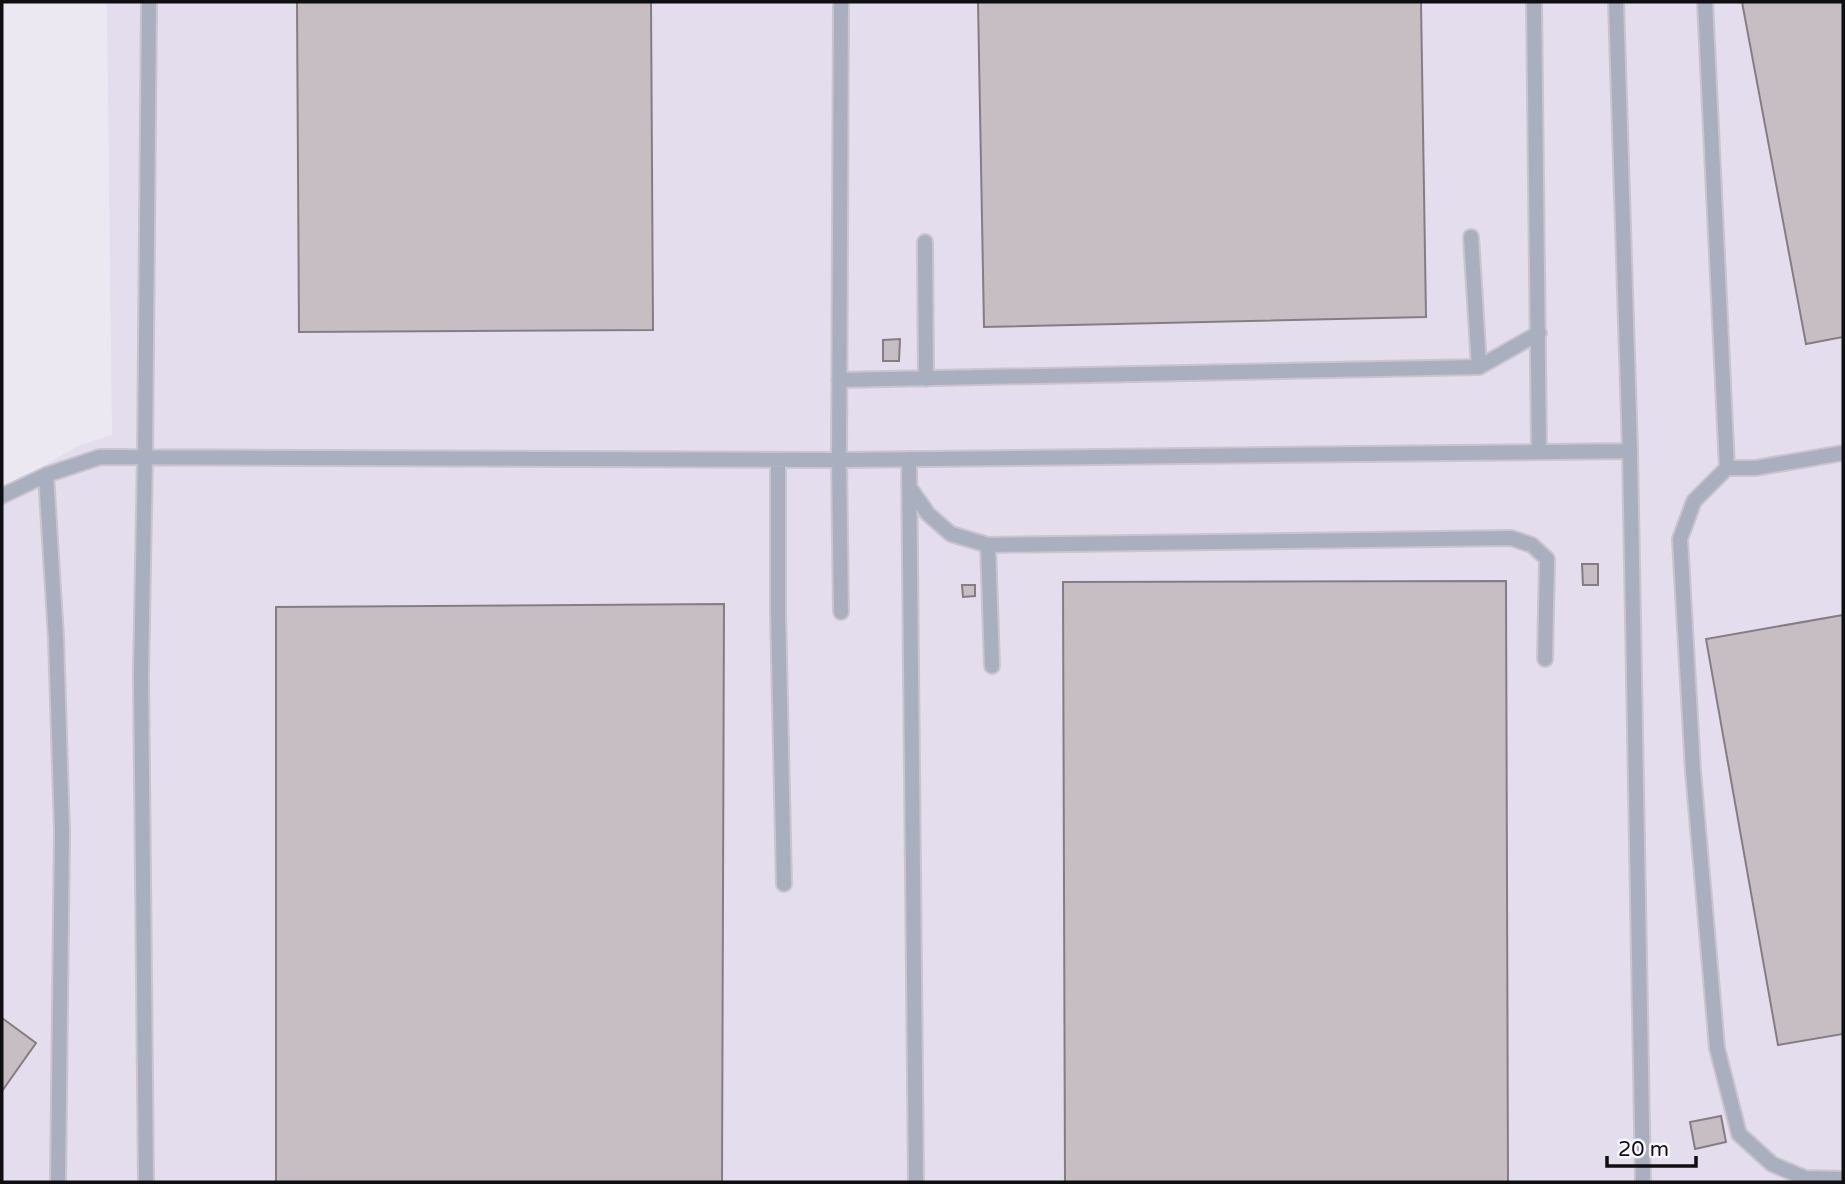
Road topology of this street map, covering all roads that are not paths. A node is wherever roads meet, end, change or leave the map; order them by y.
1 (149, 2) edge
2 (841, 2) edge
3 (1534, 2) edge
4 (1616, 2) edge
5 (1704, 2) edge
6 (1471, 237) dead end
7 (925, 242) dead end
8 (1539, 333) junction
9 (1479, 367) junction
10 (926, 379) junction
11 (839, 380) junction
12 (1630, 451) junction
13 (1539, 452) junction
14 (1843, 453) edge
15 (145, 457) junction
16 (909, 459) junction
17 (778, 460) junction
18 (839, 460) junction
19 (1727, 468) junction
20 (46, 475) junction
21 (910, 488) junction
22 (2, 496) edge
23 (988, 545) junction
24 (841, 612) dead end
25 (1545, 659) dead end
26 (992, 666) dead end
27 (784, 884) dead end
28 (1843, 1179) edge
29 (58, 1182) edge
30 (146, 1182) edge
31 (916, 1182) edge
32 (1643, 1182) edge

1 - 15 lane
2 - 11 lane
3 - 8 lane
4 - 12 lane
5 - 19 lane
6 - 9 lane
7 - 10 lane
8 - 9 lane
8 - 13 lane
9 - 10 lane
10 - 11 lane
11 - 18 lane
12 - 13 lane
12 - 32 lane
13 - 16 lane
14 - 19 lane
15 - 17 lane
15 - 20 lane
15 - 30 lane
16 - 18 lane
16 - 21 lane
17 - 18 lane
17 - 27 lane
18 - 24 lane
19 - 28 lane
20 - 22 lane
20 - 29 lane
21 - 23 lane
21 - 31 lane
23 - 25 lane
23 - 26 lane

